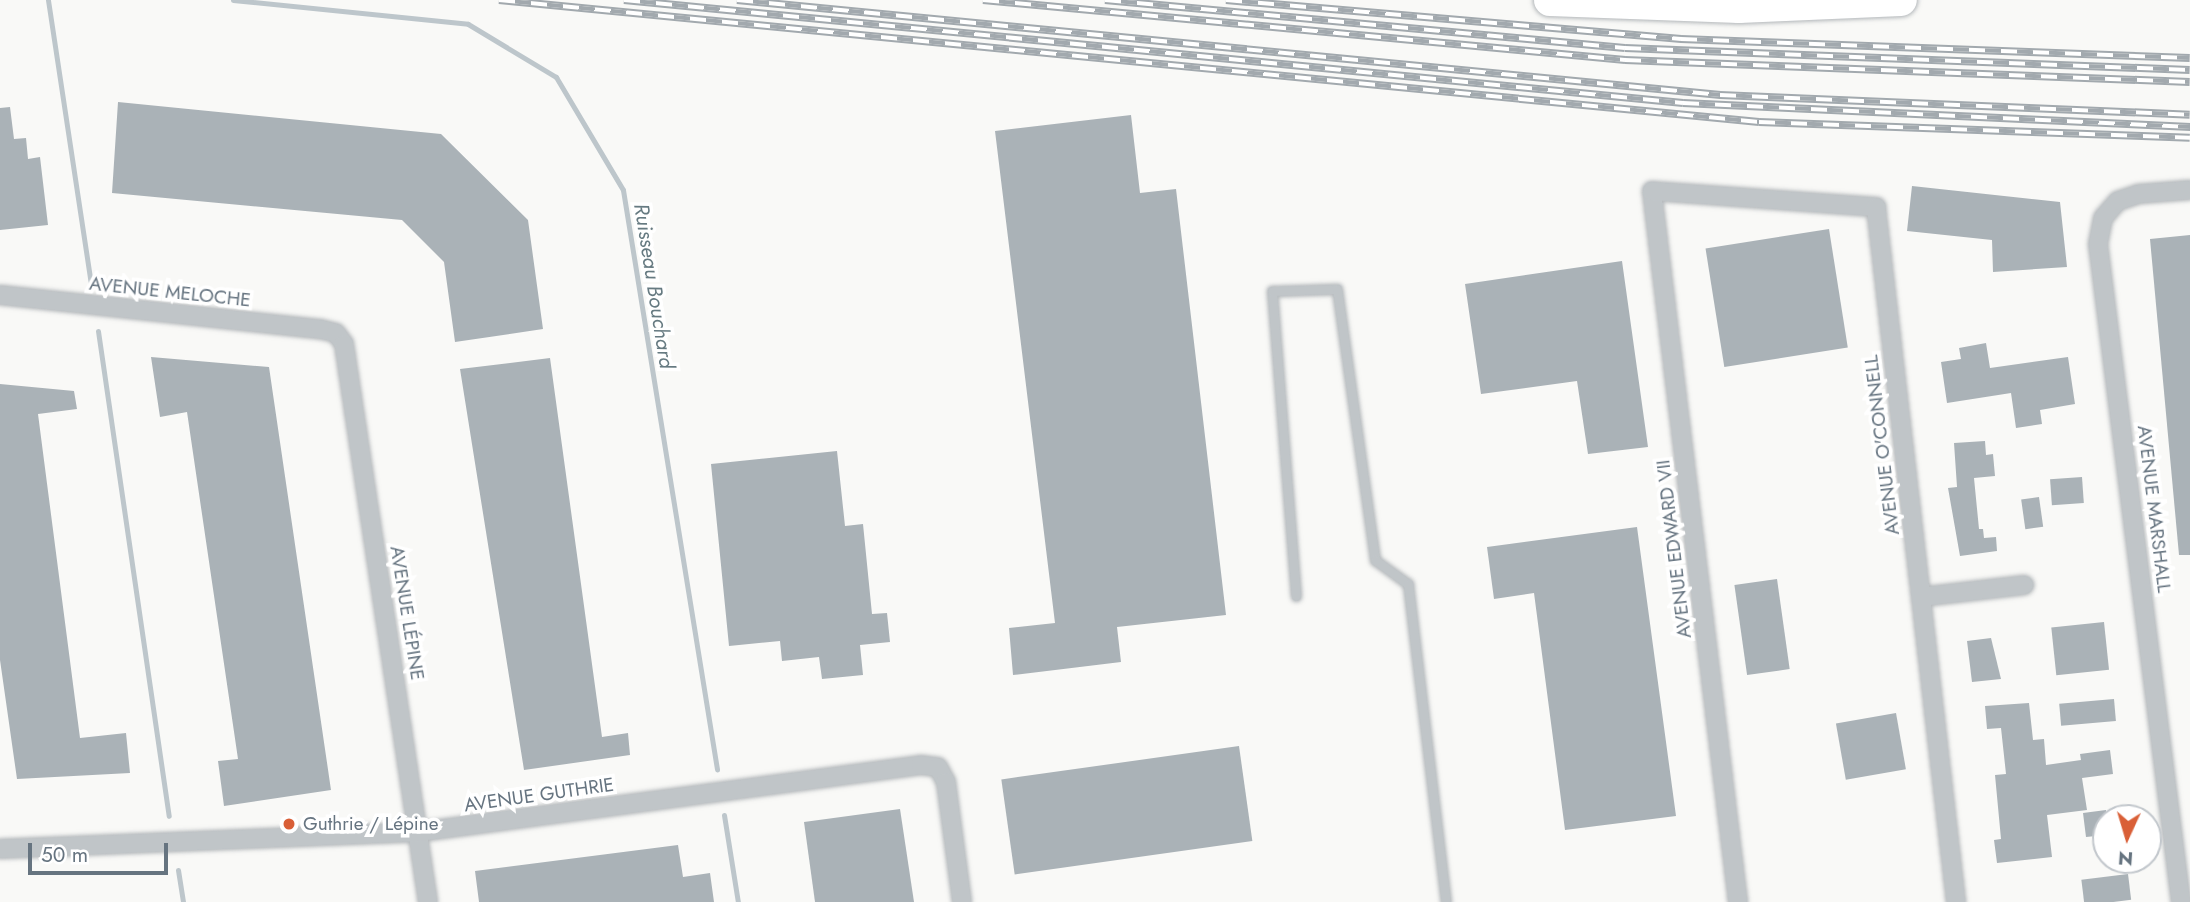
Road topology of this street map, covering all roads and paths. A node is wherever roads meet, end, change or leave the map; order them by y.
1 (1550, 0) edge
2 (1901, 0) edge
3 (2190, 190) edge
4 (1651, 191) joint
5 (0, 295) edge
6 (336, 333) joint
7 (2024, 585) dead end
8 (1296, 596) dead end
9 (1921, 597) junction
10 (419, 832) junction
11 (0, 849) edge
12 (428, 902) edge
13 (962, 902) edge
14 (1446, 902) edge
15 (1738, 902) edge
16 (1956, 902) edge
17 (2181, 902) edge

1 - 2 highway
3 - 17 street, AVENUE MARSHALL
4 - 9 street, AVENUE O'CONNELL
4 - 15 street, AVENUE EDWARD VII
5 - 6 street, AVENUE MELOCHE
6 - 10 street, AVENUE LÉPINE
7 - 9 street
8 - 14 lane
9 - 16 street, AVENUE O'CONNELL
10 - 11 street, AVENUE GUTHRIE
10 - 12 street, AVENUE LÉPINE
10 - 13 street, AVENUE GUTHRIE

